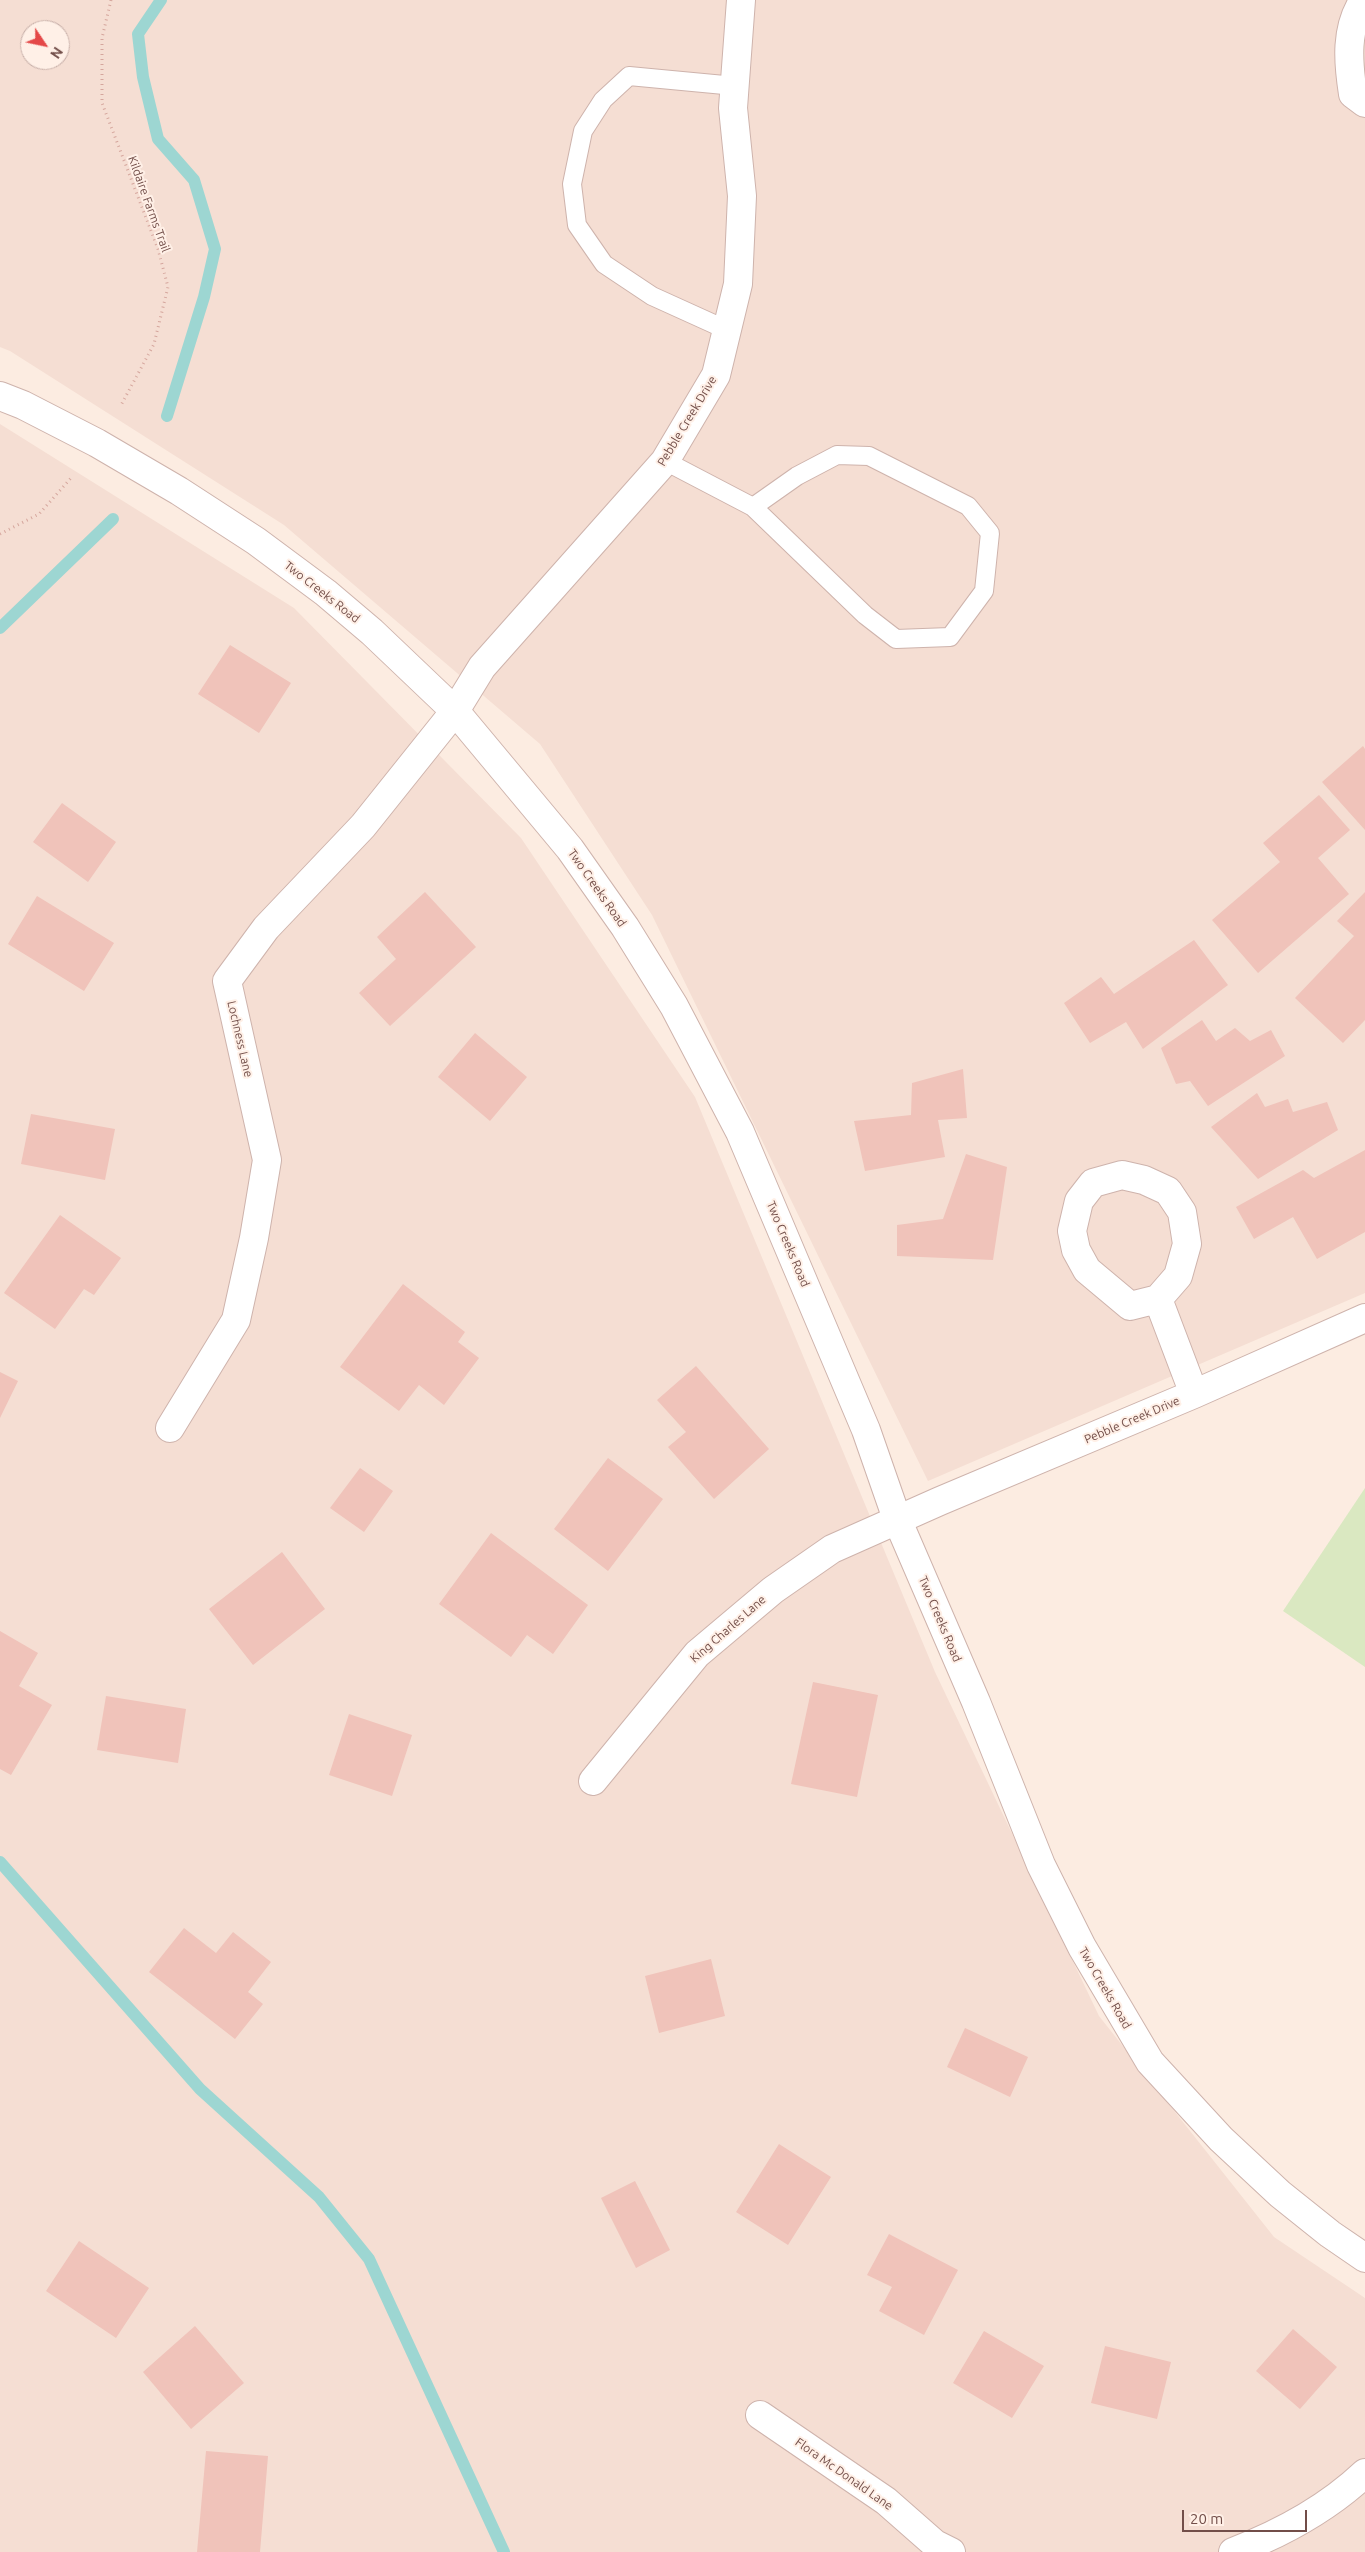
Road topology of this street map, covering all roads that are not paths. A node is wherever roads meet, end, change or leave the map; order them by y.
1 (741, 0) edge
2 (1364, 0) edge
3 (735, 86) junction
4 (1365, 103) edge
5 (727, 330) junction
6 (0, 396) edge
7 (664, 461) junction
8 (753, 507) junction
9 (455, 710) junction
10 (1158, 1299) junction
11 (1365, 1318) edge
12 (1194, 1394) junction
13 (170, 1428) dead end
14 (898, 1519) junction
15 (592, 1780) dead end
16 (1365, 2258) edge
17 (760, 2415) dead end
18 (1365, 2473) edge
19 (951, 2552) edge
20 (1233, 2552) edge

1 - 3 street, Pebble Creek Drive
2 - 4 street
3 - 5 street, Pebble Creek Drive
3 - 5 lane
5 - 7 street, Pebble Creek Drive
6 - 9 street, Two Creeks Road
7 - 8 lane
7 - 9 street, Pebble Creek Drive
8 - 8 lane
9 - 13 street, Lochness Lane
9 - 14 street, Two Creeks Road
10 - 10 street
10 - 12 street
11 - 12 street, Pebble Creek Drive
12 - 14 street, Pebble Creek Drive
14 - 15 street, King Charles Lane
14 - 16 street, Two Creeks Road
17 - 19 street, Flora Mc Donald Lane
18 - 20 street

